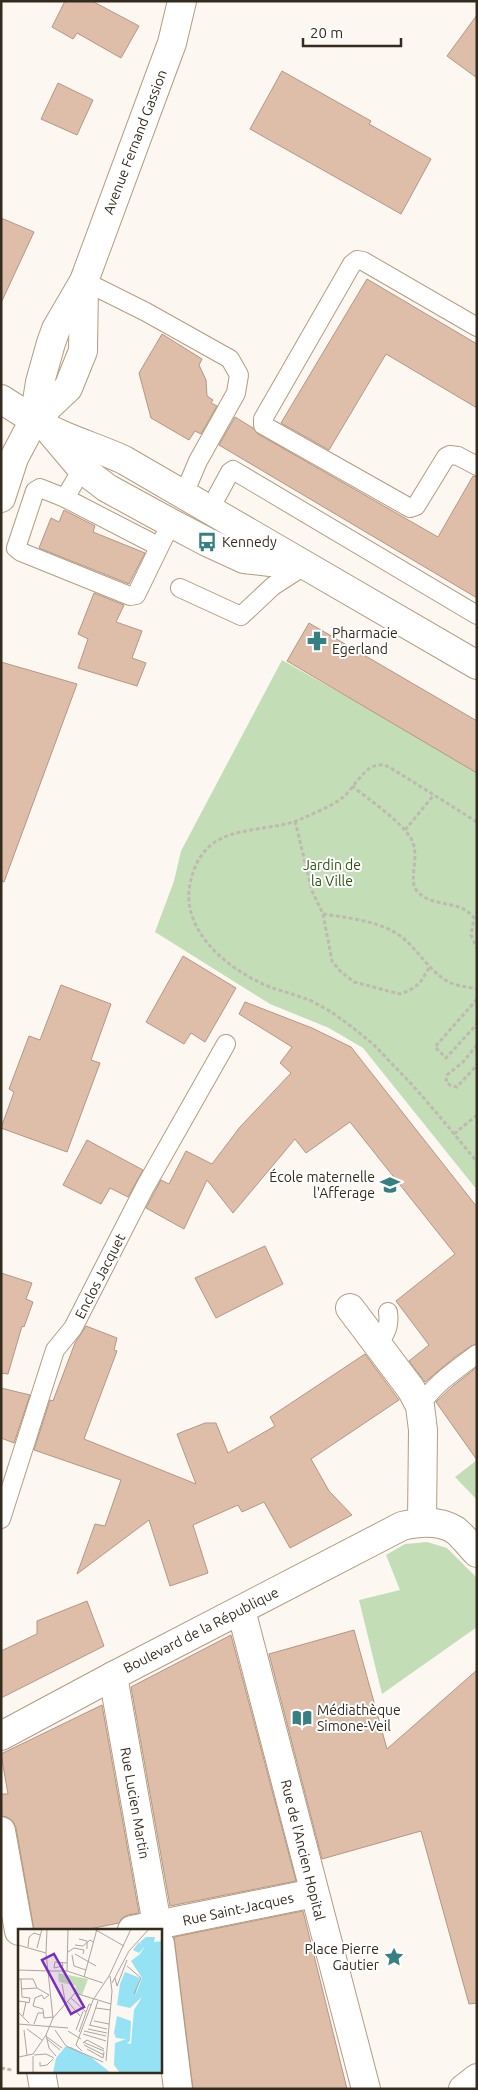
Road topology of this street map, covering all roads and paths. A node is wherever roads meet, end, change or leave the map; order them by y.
1 (182, 1) edge
2 (84, 281) junction
3 (477, 327) edge
4 (1, 399) edge
5 (41, 425) junction
6 (477, 466) edge
7 (82, 469) junction
8 (184, 494) junction
9 (1, 498) edge
10 (65, 498) junction
11 (210, 509) junction
12 (165, 535) junction
13 (305, 566) junction
14 (180, 588) dead end
15 (477, 615) edge
16 (477, 665) edge
17 (352, 786) junction
18 (433, 796) junction
19 (294, 822) junction
20 (477, 822) edge
21 (405, 830) junction
22 (323, 914) junction
23 (477, 948) edge
24 (430, 966) junction
25 (477, 989) edge
26 (477, 999) edge
27 (477, 1024) edge
28 (226, 1044) dead end
29 (477, 1045) edge
30 (477, 1065) edge
31 (477, 1115) edge
32 (454, 1134) junction
33 (477, 1162) edge
34 (350, 1308) dead end
35 (388, 1312) dead end
36 (377, 1345) junction
37 (477, 1354) edge
38 (420, 1406) junction
39 (1, 1519) edge
40 (412, 1524) junction
41 (477, 1553) edge
42 (241, 1610) junction
43 (113, 1676) junction
44 (1, 1736) edge
45 (1, 1831) edge
46 (314, 1893) junction
47 (19, 1929) edge
48 (152, 1929) edge
49 (161, 1930) edge
50 (161, 1986) edge
51 (41, 2072) edge
52 (477, 2078) edge
53 (44, 2089) edge
54 (178, 2089) edge
55 (366, 2089) edge
56 (463, 2089) edge

1 - 2 street, Avenue Fernand Gassion
2 - 5 street, Avenue Fernand Gassion
2 - 8 lane
3 - 6 lane
4 - 5 street
5 - 7 street
5 - 8 street
5 - 9 street, Avenue Fernand Gassion
7 - 10 lane
7 - 12 street
8 - 11 street
10 - 12 lane
10 - 12 lane
11 - 13 street
11 - 15 lane
12 - 13 street
13 - 14 lane
13 - 16 street
17 - 18 path
17 - 19 path
17 - 21 path
18 - 20 path
18 - 21 path
19 - 22 path
19 - 32 path
21 - 23 path
22 - 24 path
22 - 24 path
24 - 25 path
26 - 27 path
28 - 39 lane, Enclos Jacquet
29 - 30 path
31 - 32 path
32 - 33 path
34 - 36 street
35 - 36 lane
36 - 38 street
37 - 38 lane
38 - 40 street
40 - 41 street
40 - 42 street, Boulevard de la République
42 - 43 street, Boulevard de la République
42 - 46 street, Rue de l'Ancien Hopital
43 - 44 street, Boulevard de la République
43 - 48 street, Rue Lucien Martin
45 - 47 street
46 - 49 street, Rue Saint-Jacques
46 - 55 street, Rue de l'Ancien Hopital
50 - 54 street, Rue Lucien Martin
51 - 53 street
52 - 56 street

